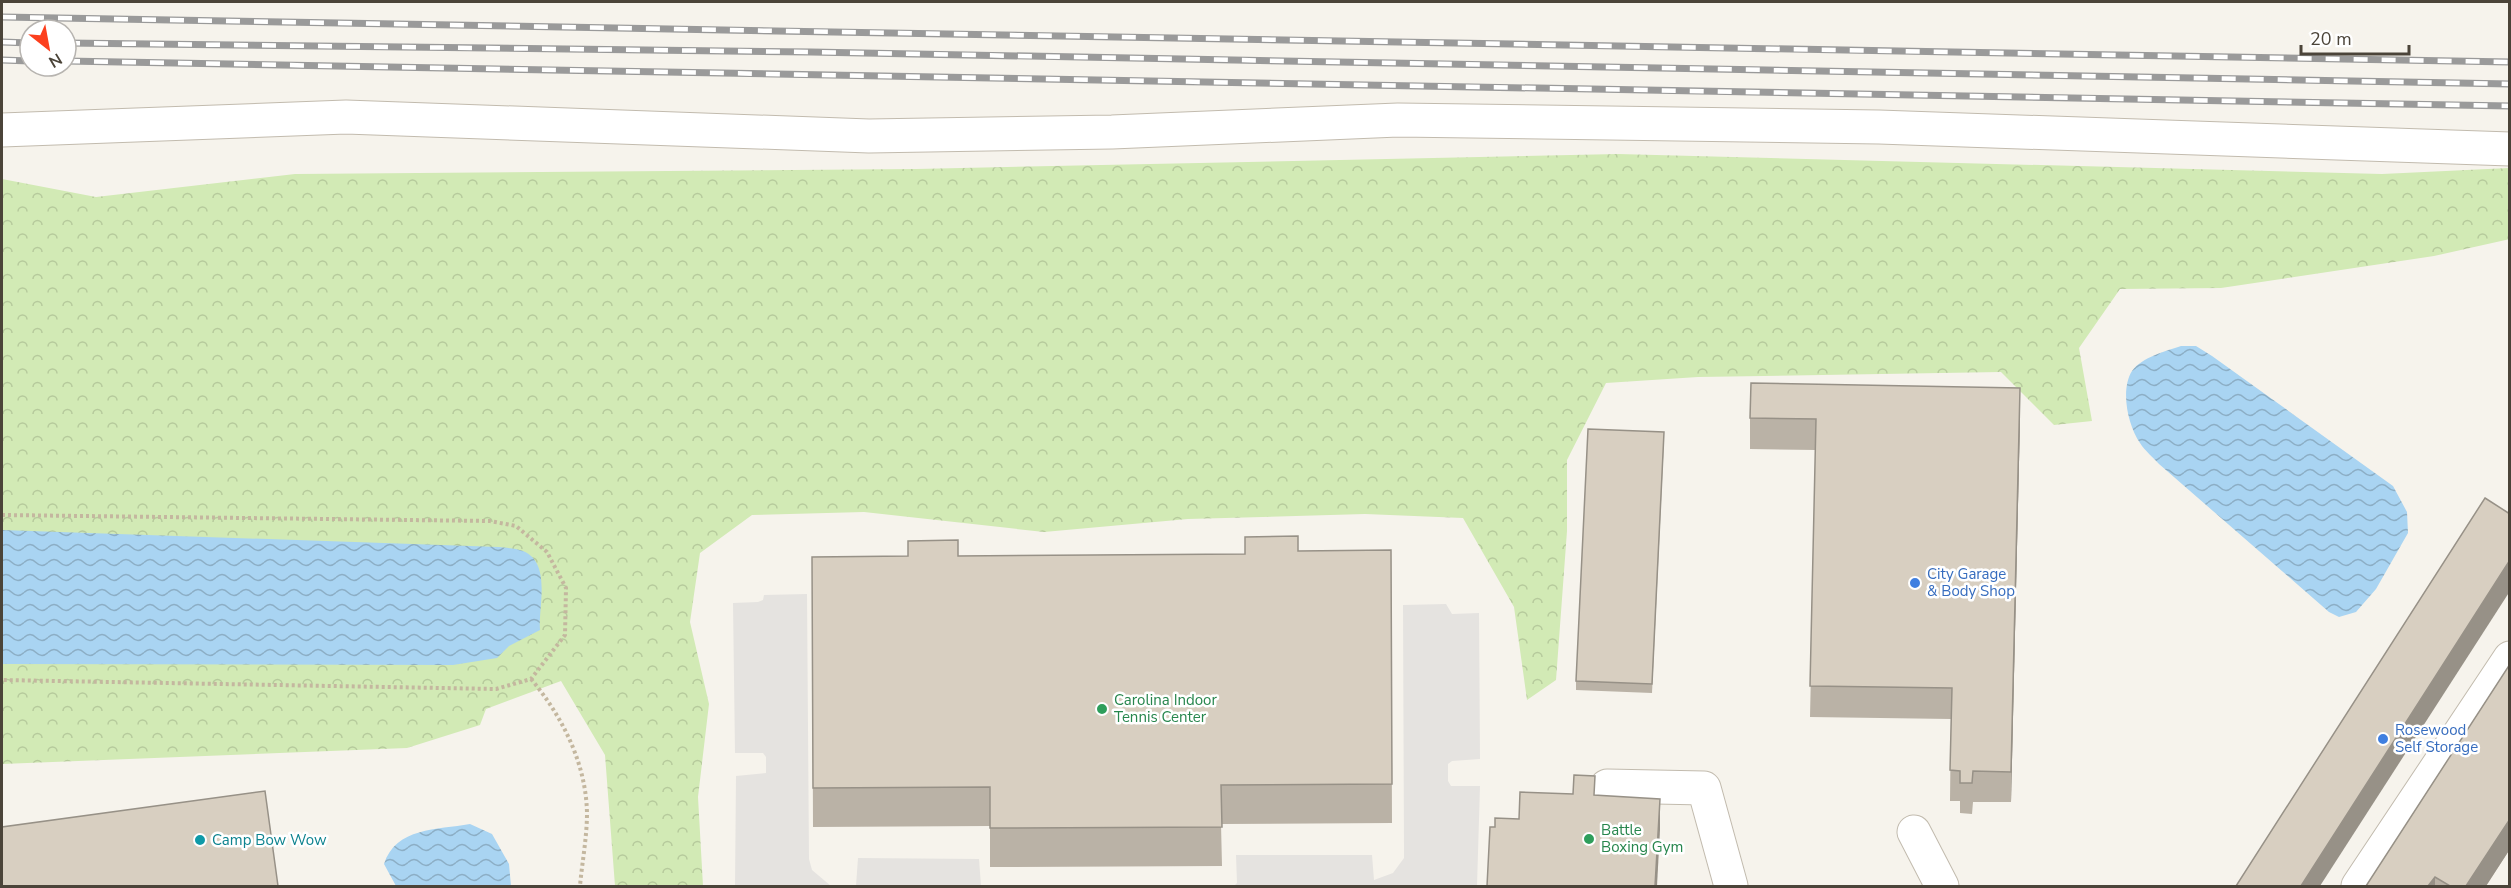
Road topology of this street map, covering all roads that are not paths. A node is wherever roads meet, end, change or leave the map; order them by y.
1 (2, 130) edge
2 (2510, 149) edge
3 (2510, 658) edge
4 (1607, 786) dead end
5 (1914, 832) dead end
6 (1731, 886) edge
7 (1942, 886) edge
8 (2358, 886) edge

1 - 2 lane
3 - 8 lane
4 - 6 lane
5 - 7 lane

